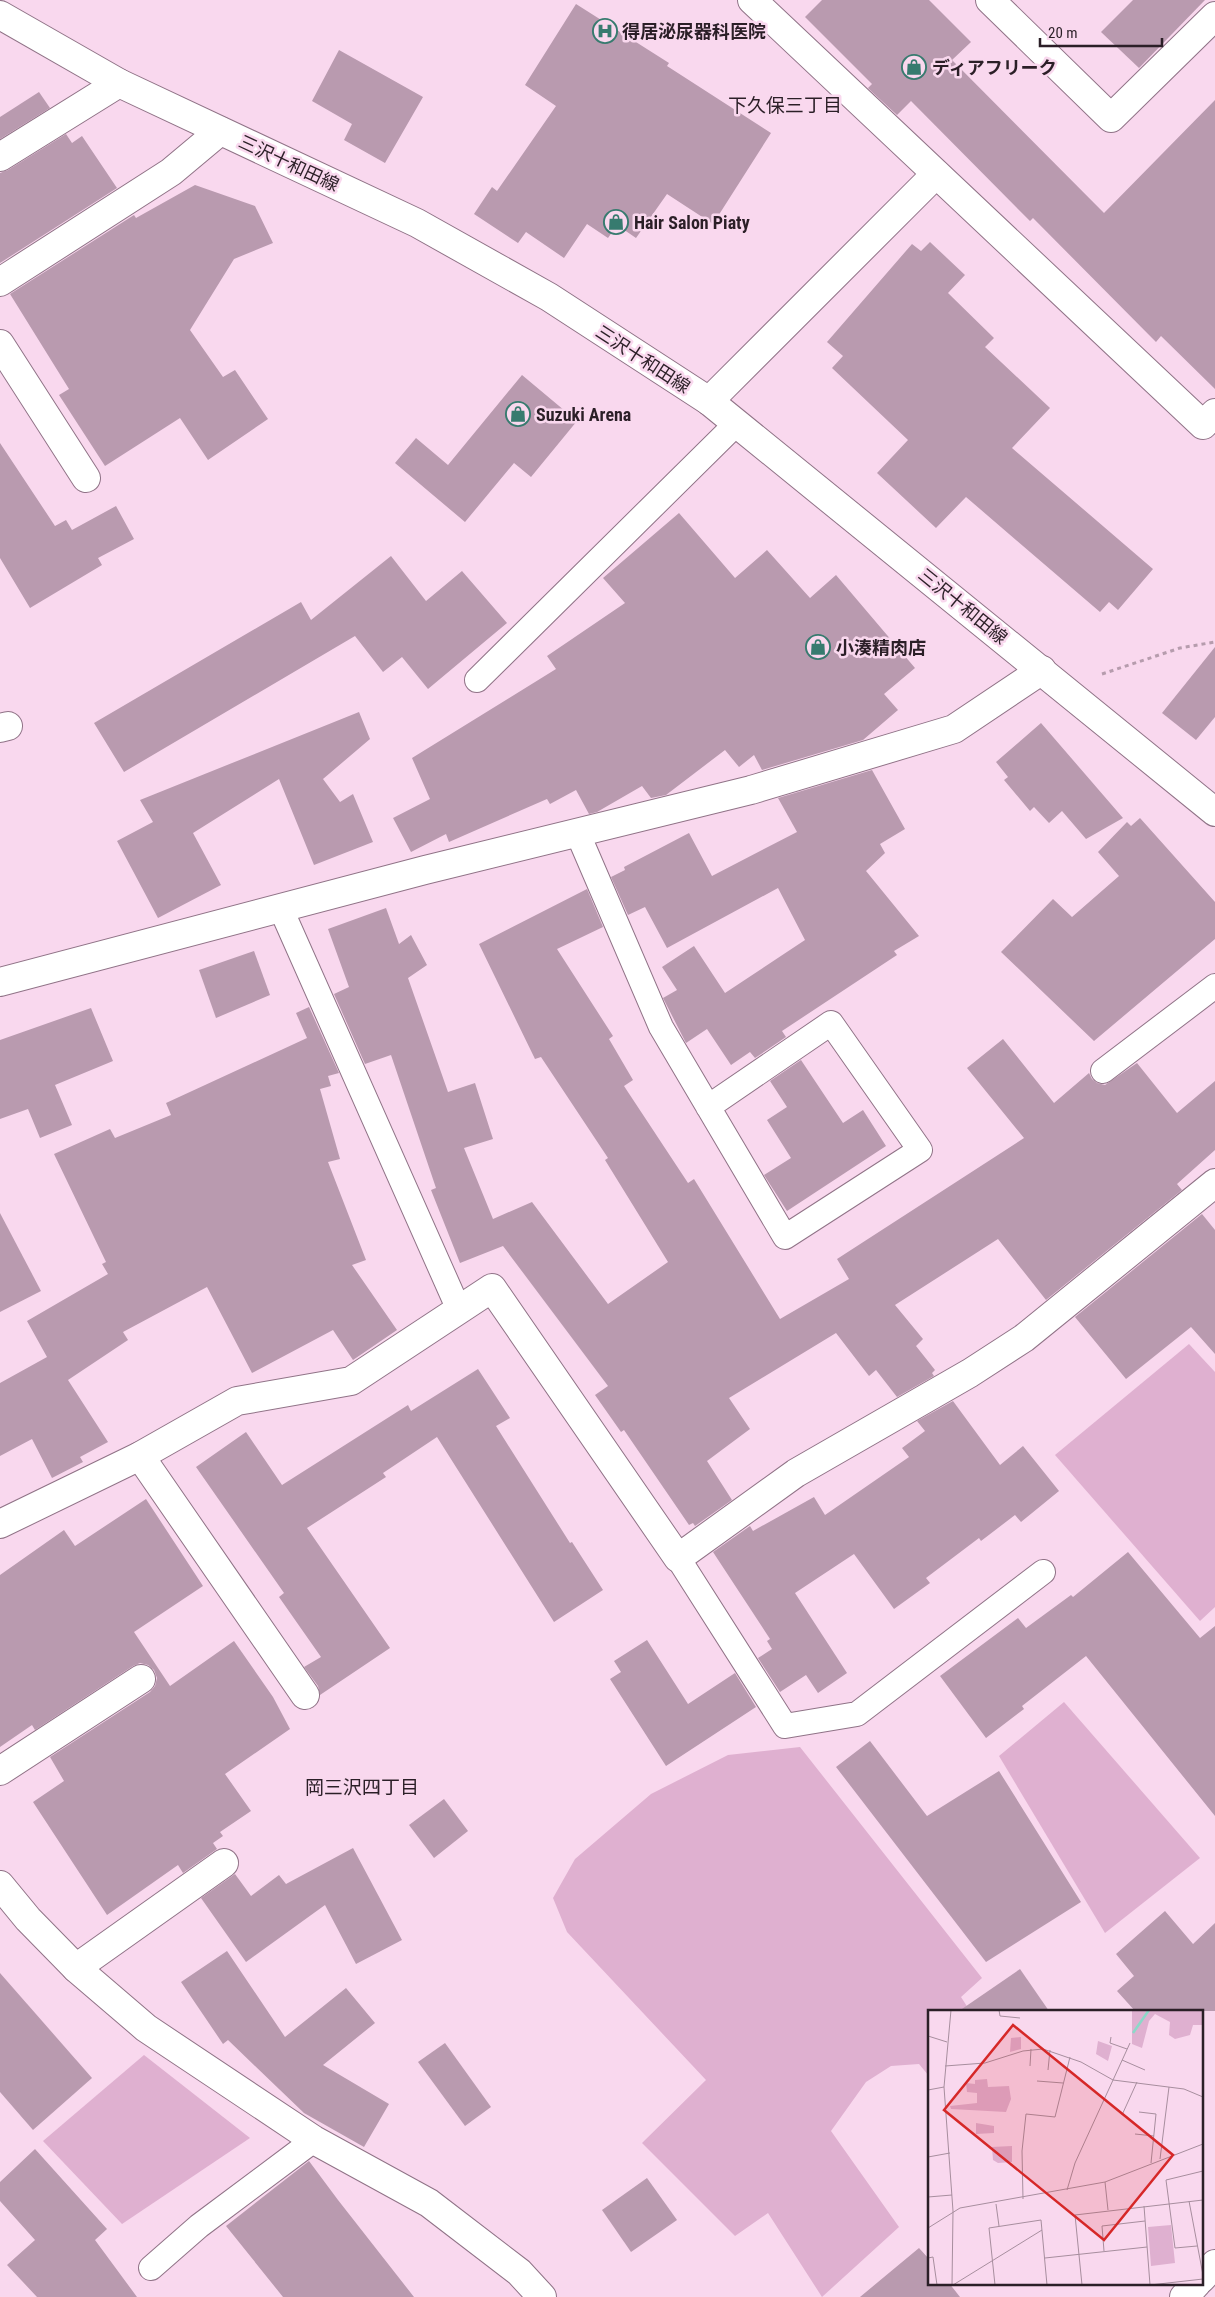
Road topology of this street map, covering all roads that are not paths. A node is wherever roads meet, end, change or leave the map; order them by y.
1 (752, 0) edge
2 (990, 0) edge
3 (0, 15) edge
4 (1215, 16) edge
5 (119, 83) junction
6 (220, 131) junction
7 (0, 157) edge
8 (936, 174) junction
9 (0, 282) edge
10 (0, 344) edge
11 (709, 401) junction
12 (1215, 413) edge
13 (737, 423) junction
14 (86, 478) dead end
15 (1042, 670) junction
16 (477, 680) dead end
17 (1215, 812) edge
18 (578, 834) junction
19 (281, 909) junction
20 (0, 982) edge
21 (1215, 986) edge
22 (1102, 1072) dead end
23 (708, 1107) junction
24 (1215, 1183) edge
25 (459, 1310) junction
26 (140, 1456) junction
27 (0, 1524) edge
28 (678, 1558) junction
29 (1043, 1572) dead end
30 (141, 1679) dead end
31 (305, 1695) dead end
32 (0, 1771) edge
33 (224, 1863) dead end
34 (0, 1885) edge
35 (76, 1968) junction
36 (314, 2140) junction
37 (1215, 2264) edge
38 (151, 2268) dead end
39 (1202, 2278) edge
40 (1196, 2284) edge
41 (542, 2297) edge
42 (1184, 2297) edge

1 - 8 street
2 - 4 street
3 - 5 street, 三沢十和田線
5 - 6 street, 三沢十和田線
5 - 7 street
6 - 9 street
6 - 11 street, 三沢十和田線
8 - 11 street
8 - 12 street
10 - 14 street
11 - 13 street, 三沢十和田線
13 - 15 street, 三沢十和田線
13 - 16 lane
15 - 17 street, 三沢十和田線
15 - 18 street
18 - 19 street
18 - 23 lane
19 - 20 street
19 - 25 lane
21 - 22 lane
23 - 23 lane
24 - 28 street
25 - 26 street
25 - 28 street
26 - 27 street
26 - 31 street
28 - 29 lane
30 - 32 street
33 - 35 street
34 - 35 street
35 - 36 street
36 - 38 lane
36 - 41 street
37 - 39 street
40 - 42 street

